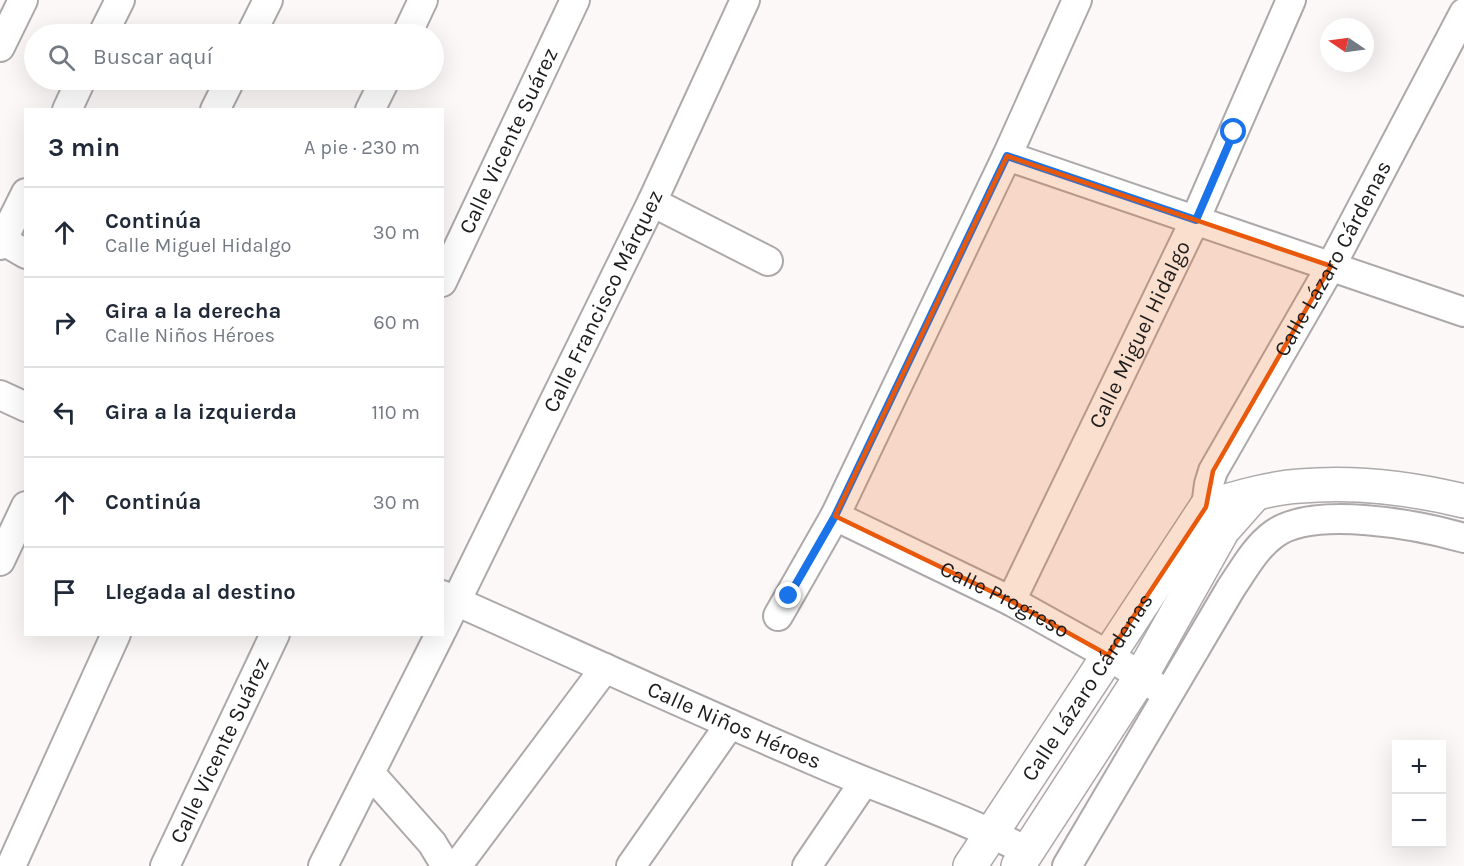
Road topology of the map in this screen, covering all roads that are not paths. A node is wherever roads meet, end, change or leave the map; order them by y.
1 (24, 0) edge
2 (120, 0) edge
3 (268, 0) edge
4 (423, 0) edge
5 (575, 0) edge
6 (745, 0) edge
7 (1077, 0) edge
8 (1291, 0) edge
9 (1464, 13) edge
10 (109, 24) edge
11 (256, 24) edge
12 (412, 24) edge
13 (0, 47) edge
14 (76, 90) edge
15 (225, 90) edge
16 (380, 90) edge
17 (68, 108) edge
18 (216, 108) edge
19 (371, 108) edge
20 (1007, 156) junction
21 (24, 199) edge
22 (652, 202) junction
23 (1196, 220) junction
24 (9, 247) edge
25 (768, 261) dead end
26 (1331, 266) junction
27 (444, 278) edge
28 (1464, 312) edge
29 (0, 395) edge
30 (24, 406) edge
31 (1462, 501) edge
32 (24, 510) edge
33 (835, 516) junction
34 (1215, 519) junction
35 (1459, 536) edge
36 (0, 561) edge
37 (450, 598) edge
38 (1011, 601) junction
39 (778, 616) dead end
40 (444, 622) edge
41 (116, 636) edge
42 (274, 636) edge
43 (439, 636) edge
44 (1108, 655) junction
45 (605, 668) junction
46 (1154, 686) junction
47 (730, 724) junction
48 (370, 773) junction
49 (864, 782) junction
50 (992, 833) junction
51 (1023, 859) edge
52 (10, 866) edge
53 (165, 866) edge
54 (323, 866) edge
55 (446, 866) edge
56 (457, 866) edge
57 (631, 866) edge
58 (807, 866) edge
59 (970, 866) edge
60 (1067, 866) edge

1 - 13 street
2 - 10 street
3 - 11 street
4 - 12 street
5 - 27 street, Calle Vicente Suárez
6 - 22 street, Calle Francisco Márquez
7 - 20 street
8 - 23 street, Calle Miguel Hidalgo
9 - 26 street, Calle Lázaro Cárdenas
14 - 17 street
15 - 18 street
16 - 19 street
20 - 23 street
20 - 33 street
21 - 24 street
22 - 25 street
22 - 37 street, Calle Francisco Márquez
23 - 26 street
23 - 38 street, Calle Miguel Hidalgo
26 - 28 street
26 - 34 street, Calle Lázaro Cárdenas
29 - 30 street
31 - 34 street, Calle Lázaro Cárdenas
31 - 35 street
32 - 36 street
33 - 38 street, Calle Progreso
33 - 39 street
34 - 44 street, Calle Lázaro Cárdenas
34 - 46 street, Calle Lázaro Cárdenas
35 - 46 street
37 - 40 street, Calle Francisco Márquez
37 - 45 street, Calle Niños Héroes
38 - 44 street, Calle Progreso
41 - 52 street
42 - 53 street, Calle Vicente Suárez
43 - 48 street
44 - 46 street, Calle Progreso
44 - 50 street, Calle Lázaro Cárdenas
45 - 47 street, Calle Niños Héroes
45 - 56 street
46 - 51 street, Calle Lázaro Cárdenas
46 - 60 street
47 - 49 street, Calle Niños Héroes
47 - 57 street
48 - 54 street
48 - 55 street
49 - 50 street, Calle Niños Héroes
49 - 58 street
50 - 51 street, Calle Niños Héroes
50 - 59 street, Calle Lázaro Cárdenas

